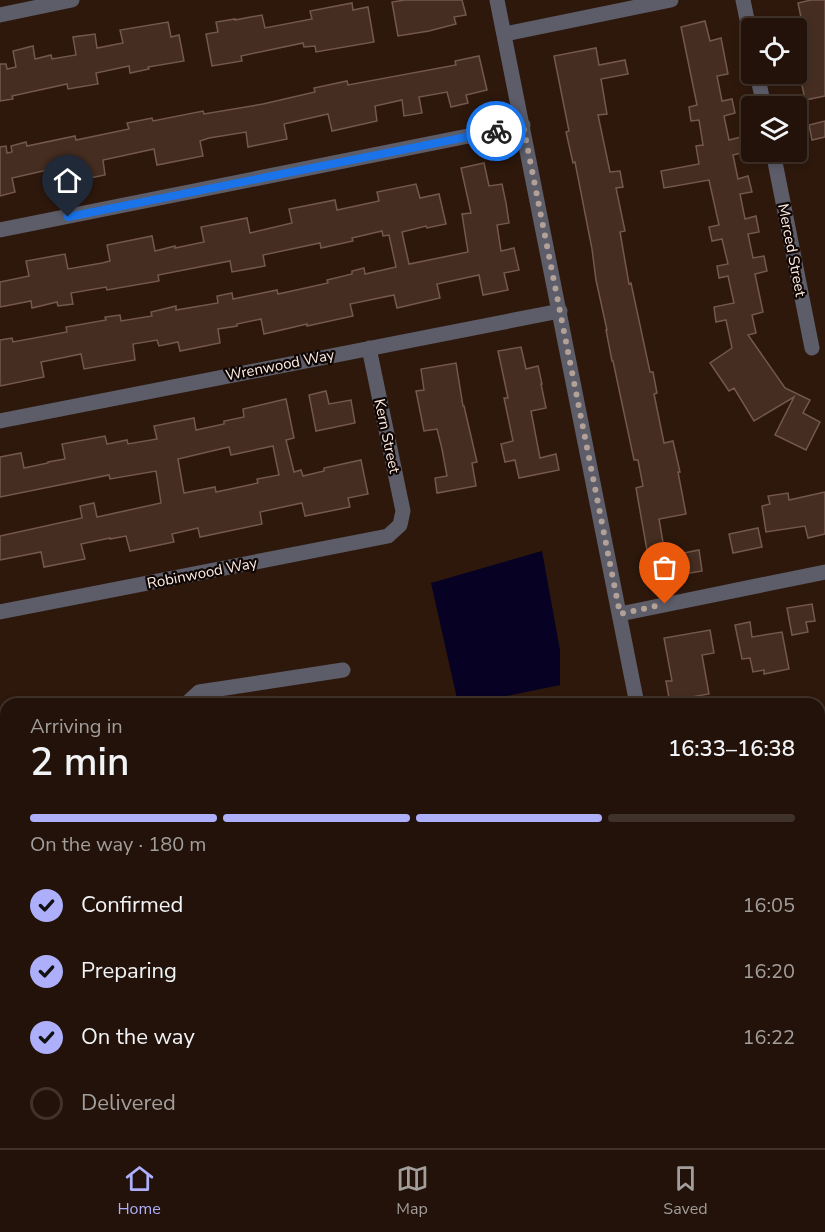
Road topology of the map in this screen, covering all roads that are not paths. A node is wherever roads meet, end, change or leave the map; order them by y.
1 (72, 0) edge
2 (498, 0) edge
3 (671, 0) edge
4 (743, 0) edge
5 (0, 15) edge
6 (747, 18) edge
7 (505, 34) junction
8 (523, 125) junction
9 (775, 162) edge
10 (0, 230) edge
11 (560, 311) junction
12 (369, 348) junction
13 (812, 348) dead end
14 (0, 421) edge
15 (400, 525) joint
16 (825, 572) edge
17 (0, 612) edge
18 (620, 614) junction
19 (343, 670) dead end
20 (192, 698) edge
21 (636, 698) edge

1 - 5 street
2 - 7 street
3 - 7 street
4 - 6 street
7 - 8 street
8 - 10 street
8 - 11 street
9 - 13 street, Merced Street
11 - 12 street, Wrenwood Way
11 - 18 street
12 - 14 street, Wrenwood Way
12 - 15 street, Kern Street
15 - 17 street, Robinwood Way
16 - 18 street
18 - 21 street
19 - 20 street

